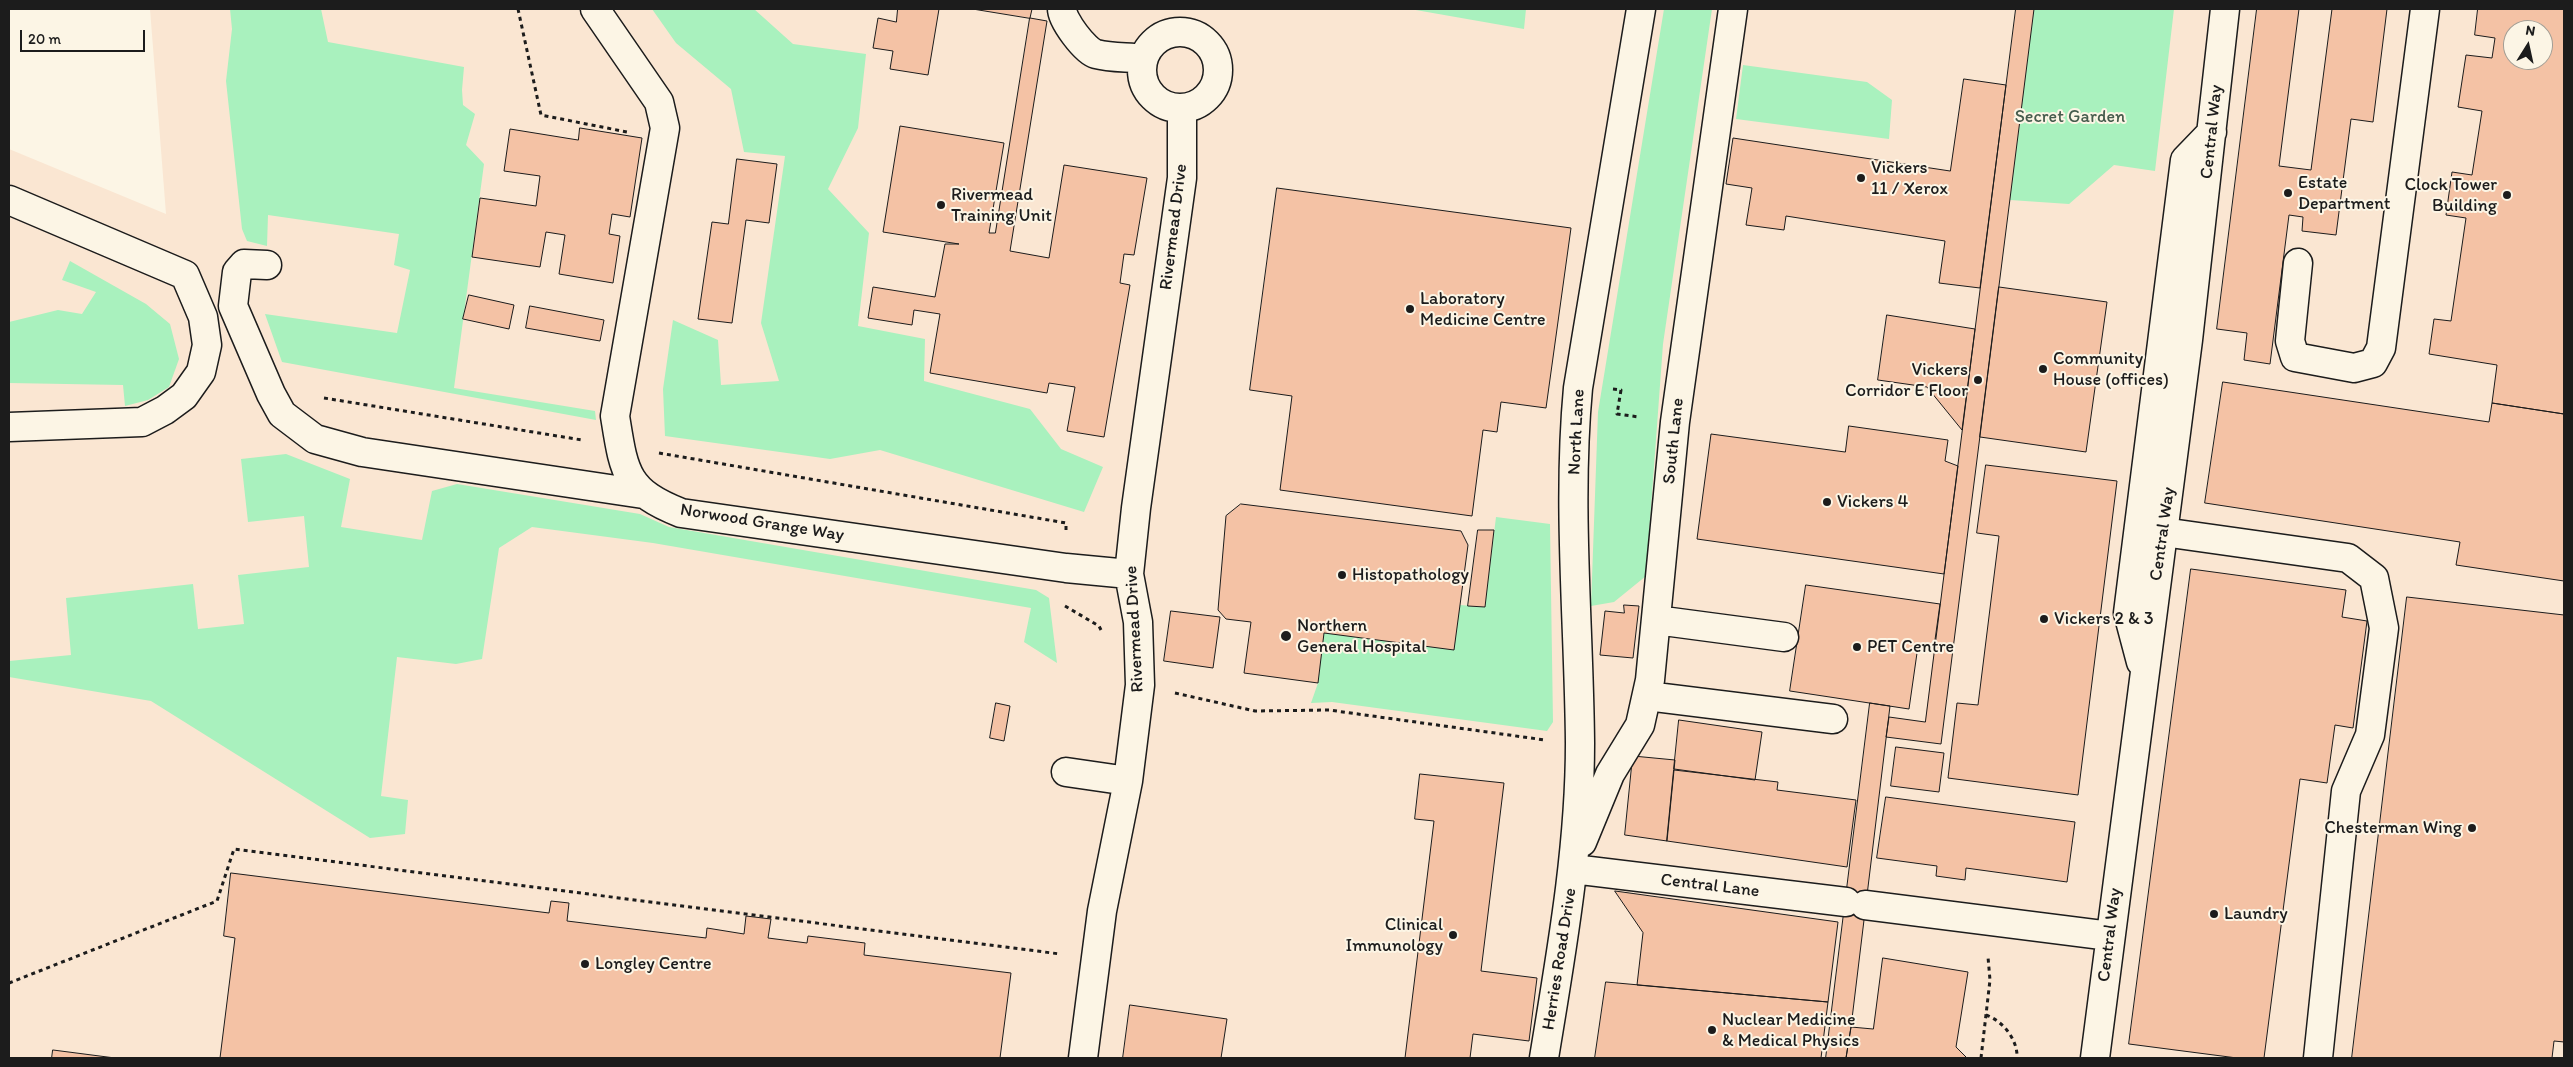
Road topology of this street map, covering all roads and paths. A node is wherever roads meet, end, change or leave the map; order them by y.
1 (518, 9) edge
2 (595, 9) edge
3 (1062, 9) edge
4 (1641, 9) edge
5 (1733, 9) edge
6 (2225, 9) edge
7 (2425, 9) edge
8 (1143, 59) junction
9 (1182, 109) junction
10 (2212, 132) junction
11 (663, 138) junction
12 (9, 200) edge
13 (2298, 263) dead end
14 (266, 265) dead end
15 (186, 275) junction
16 (233, 306) junction
17 (1582, 366) junction
18 (282, 414) junction
19 (1675, 422) junction
20 (9, 427) edge
21 (620, 446) junction
22 (643, 494) junction
23 (2163, 532) junction
24 (1066, 568) junction
25 (1130, 574) junction
26 (1656, 620) junction
27 (1104, 636) dead end
28 (1784, 637) dead end
29 (2144, 673) junction
30 (1140, 685) junction
31 (1647, 696) junction
32 (1833, 719) dead end
33 (1580, 745) junction
34 (1066, 772) dead end
35 (1128, 781) junction
36 (1574, 864) junction
37 (2110, 936) junction
38 (1988, 956) dead end
39 (1096, 959) junction
40 (9, 983) edge
41 (1986, 1015) junction
42 (1083, 1058) edge
43 (1544, 1058) edge
44 (1981, 1058) edge
45 (2017, 1058) edge
46 (2096, 1058) edge
47 (2318, 1058) edge

1 - 11 path
2 - 11 lane, Norwood Grange Way
3 - 8 lane
4 - 17 lane, North Lane
5 - 19 lane, South Lane
6 - 10 lane, Central Way
7 - 13 lane
8 - 9 lane
8 - 9 lane
9 - 25 lane, Rivermead Drive
10 - 23 lane, Central Way
10 - 29 lane
11 - 21 lane, Norwood Grange Way
12 - 15 lane
14 - 16 lane
15 - 16 lane
15 - 20 lane
16 - 18 lane
17 - 19 path
17 - 33 lane, North Lane
18 - 21 path
18 - 22 lane
19 - 26 lane, South Lane
21 - 22 lane, Norwood Grange Way
21 - 24 path
22 - 24 lane, Norwood Grange Way
23 - 29 lane, Central Way
23 - 47 lane
24 - 25 lane, Norwood Grange Way
24 - 27 path
25 - 30 lane, Rivermead Drive
26 - 28 lane
26 - 31 lane, South Lane
29 - 37 lane, Central Way
30 - 33 path
30 - 35 lane, Rivermead Drive
31 - 32 lane
31 - 36 lane, South Lane
33 - 36 lane, North Lane
34 - 35 lane
35 - 39 lane, Rivermead Drive
36 - 37 lane, Central Lane
36 - 43 lane, Herries Road Drive
37 - 46 lane, Central Way
38 - 41 path
39 - 40 path
39 - 42 lane, Rivermead Drive
41 - 44 path
41 - 45 path

